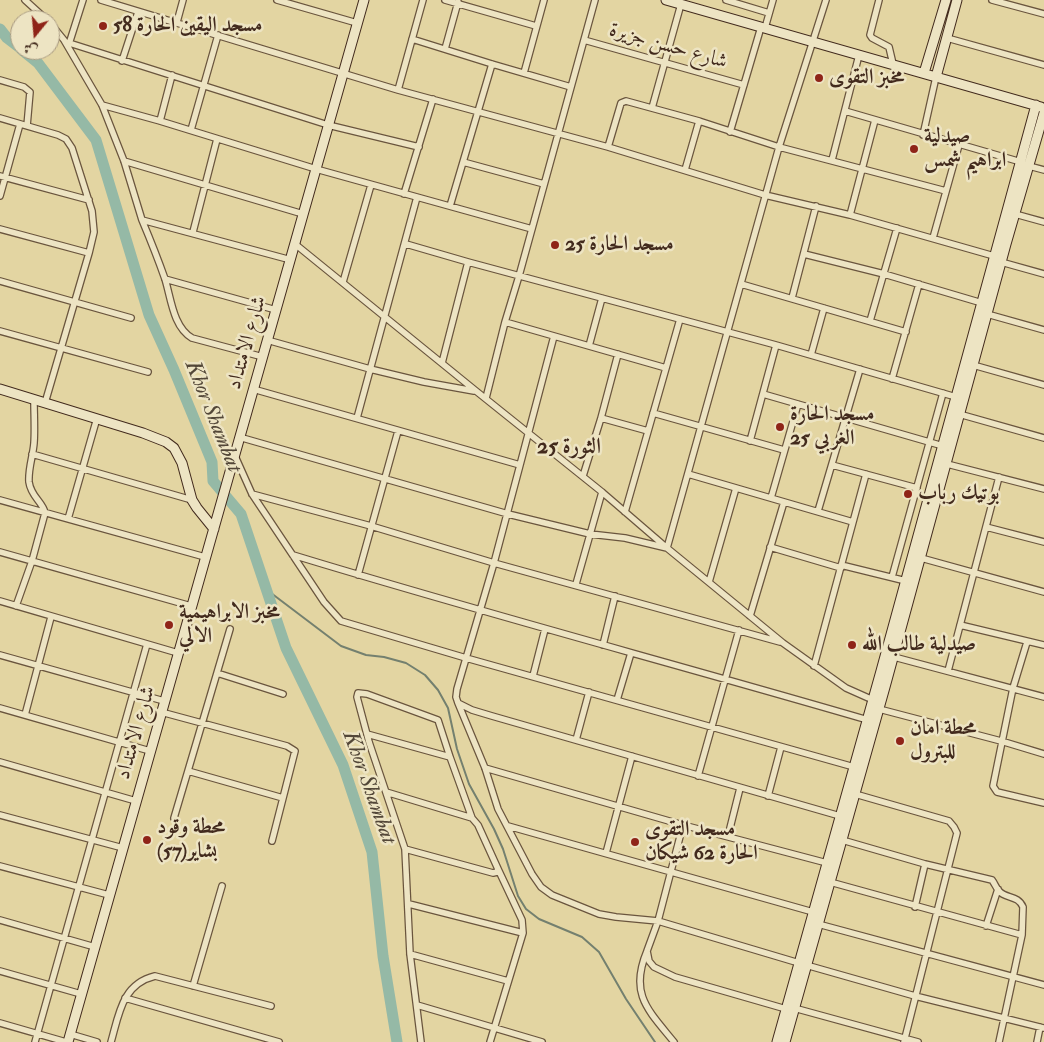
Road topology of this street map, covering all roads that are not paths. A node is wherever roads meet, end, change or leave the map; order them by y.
1 (25, 0) edge
2 (83, 0) edge
3 (101, 0) edge
4 (183, 0) edge
5 (277, 0) edge
6 (364, 0) edge
7 (423, 0) edge
8 (445, 0) edge
9 (544, 0) edge
10 (595, 0) edge
11 (666, 0) edge
12 (726, 0) edge
13 (773, 0) edge
14 (826, 0) edge
15 (879, 0) edge
16 (946, 0) edge
17 (957, 0) edge
18 (992, 0) edge
19 (1002, 1) edge
20 (458, 2) edge
21 (122, 3) edge
22 (681, 4) junction
23 (36, 10) edge
24 (138, 12) junction
25 (769, 13) junction
26 (1044, 14) edge
27 (177, 22) junction
28 (357, 23) junction
29 (536, 26) junction
30 (763, 28) junction
31 (60, 34) edge
32 (218, 35) junction
33 (947, 38) junction
34 (412, 39) junction
35 (584, 40) junction
36 (67, 42) junction
37 (814, 42) junction
38 (445, 49) junction
39 (930, 53) junction
40 (859, 55) junction
41 (942, 56) junction
42 (122, 60) junction
43 (664, 62) junction
44 (492, 64) junction
45 (894, 64) junction
46 (1044, 65) edge
47 (342, 73) junction
48 (524, 73) junction
49 (924, 73) junction
50 (172, 76) junction
51 (936, 77) junction
52 (0, 80) edge
53 (204, 85) junction
54 (744, 85) junction
55 (571, 87) junction
56 (398, 90) junction
57 (433, 100) junction
58 (102, 105) junction
59 (1040, 107) edge
60 (652, 108) junction
61 (845, 111) junction
62 (478, 112) junction
63 (1044, 113) edge
64 (0, 118) edge
65 (875, 120) junction
66 (160, 121) junction
67 (699, 121) junction
68 (328, 124) junction
69 (23, 125) junction
70 (191, 130) junction
71 (730, 132) junction
72 (558, 134) junction
73 (924, 135) junction
74 (217, 138) junction
75 (959, 145) junction
76 (608, 147) junction
77 (779, 147) junction
78 (419, 148) junction
79 (832, 160) junction
80 (124, 161) junction
81 (463, 162) junction
82 (1025, 164) junction
83 (862, 168) junction
84 (316, 169) junction
85 (685, 170) junction
86 (1044, 170) edge
87 (3, 177) edge
88 (544, 184) junction
89 (371, 185) junction
90 (204, 186) junction
91 (946, 191) junction
92 (404, 194) junction
93 (766, 194) junction
94 (0, 196) edge
95 (418, 197) junction
96 (90, 200) junction
97 (450, 206) junction
98 (816, 206) junction
99 (303, 214) junction
100 (1015, 214) junction
101 (850, 215) junction
102 (142, 220) junction
103 (1044, 222) edge
104 (897, 228) junction
105 (0, 229) edge
106 (532, 229) junction
107 (193, 232) junction
108 (933, 238) junction
109 (295, 244) junction
110 (406, 244) junction
111 (89, 254) junction
112 (804, 254) junction
113 (998, 259) junction
114 (291, 260) junction
115 (468, 262) junction
116 (884, 274) junction
117 (1044, 274) edge
118 (519, 276) junction
119 (165, 279) junction
120 (0, 281) edge
121 (343, 282) junction
122 (741, 284) junction
123 (920, 284) junction
124 (602, 298) junction
125 (792, 298) junction
126 (75, 301) junction
127 (982, 303) junction
128 (824, 308) junction
129 (276, 310) junction
130 (987, 314) junction
131 (384, 317) junction
132 (131, 318) dead end
133 (680, 319) junction
134 (870, 321) junction
135 (505, 322) junction
136 (1044, 330) edge
137 (0, 331) edge
138 (728, 332) junction
139 (906, 332) junction
140 (554, 336) junction
141 (268, 340) junction
142 (776, 345) junction
143 (589, 346) junction
144 (62, 347) junction
145 (618, 354) junction
146 (811, 356) junction
147 (263, 357) junction
148 (442, 363) junction
149 (973, 365) junction
150 (666, 368) junction
151 (860, 369) junction
152 (370, 370) junction
153 (148, 372) dead end
154 (892, 379) junction
155 (1044, 385) edge
156 (0, 389) edge
157 (253, 389) junction
158 (476, 391) junction
159 (763, 394) junction
160 (944, 394) junction
161 (956, 397) junction
162 (486, 398) junction
163 (34, 400) junction
164 (45, 403) junction
165 (798, 404) junction
166 (653, 413) junction
167 (959, 414) junction
168 (97, 418) junction
169 (358, 418) junction
170 (601, 418) junction
171 (846, 418) junction
172 (701, 427) junction
173 (398, 431) junction
174 (648, 431) junction
175 (528, 432) junction
176 (239, 437) junction
177 (1044, 438) edge
178 (750, 441) junction
179 (930, 442) junction
180 (943, 446) junction
181 (784, 450) junction
182 (32, 454) junction
183 (234, 457) junction
184 (947, 464) junction
185 (520, 465) junction
186 (832, 465) junction
187 (82, 470) junction
188 (688, 474) junction
189 (866, 474) junction
190 (583, 476) junction
191 (999, 477) junction
192 (386, 480) junction
193 (736, 488) junction
194 (917, 488) junction
195 (1044, 489) edge
196 (602, 492) junction
197 (252, 494) junction
198 (770, 498) junction
199 (0, 500) edge
200 (192, 500) junction
201 (784, 502) junction
202 (818, 511) junction
203 (625, 512) junction
204 (45, 513) junction
205 (508, 514) junction
206 (68, 519) junction
207 (853, 522) junction
208 (215, 525) junction
209 (372, 526) junction
210 (986, 527) junction
211 (590, 534) junction
212 (1044, 542) edge
213 (770, 547) junction
214 (667, 548) junction
215 (0, 552) edge
216 (293, 555) junction
217 (205, 557) junction
218 (921, 558) junction
219 (32, 561) junction
220 (494, 563) junction
221 (841, 566) junction
222 (974, 572) junction
223 (358, 575) junction
224 (892, 577) junction
225 (906, 581) junction
226 (709, 582) junction
227 (576, 584) junction
228 (1044, 592) edge
229 (615, 596) junction
230 (0, 601) edge
231 (16, 606) junction
232 (191, 606) junction
233 (481, 610) junction
234 (750, 616) junction
235 (51, 617) junction
236 (960, 625) junction
237 (230, 629) dead end
238 (546, 629) junction
239 (739, 630) junction
240 (1027, 642) junction
241 (783, 643) junction
242 (148, 644) junction
243 (603, 645) junction
244 (1044, 646) edge
245 (178, 653) junction
246 (631, 653) junction
247 (0, 655) edge
248 (894, 657) junction
249 (466, 658) junction
250 (38, 666) junction
251 (814, 666) junction
252 (948, 671) junction
253 (217, 672) junction
254 (533, 676) junction
255 (725, 678) junction
256 (1013, 688) junction
257 (134, 692) junction
258 (590, 692) junction
259 (283, 694) dead end
260 (1044, 697) edge
261 (617, 700) junction
262 (873, 700) junction
263 (164, 701) junction
264 (458, 703) junction
265 (0, 708) edge
266 (879, 709) junction
267 (161, 712) junction
268 (25, 715) junction
269 (868, 720) junction
270 (202, 724) junction
271 (711, 727) junction
272 (367, 734) junction
273 (576, 740) junction
274 (1001, 741) junction
275 (119, 743) junction
276 (781, 747) junction
277 (150, 751) junction
278 (1044, 754) edge
279 (632, 756) junction
280 (450, 757) junction
281 (0, 762) edge
282 (854, 767) junction
283 (484, 768) junction
284 (188, 771) junction
285 (698, 776) junction
286 (740, 788) junction
287 (106, 792) junction
288 (386, 792) junction
289 (855, 794) junction
290 (768, 796) junction
291 (283, 798) junction
292 (136, 801) junction
293 (1044, 803) edge
294 (618, 805) junction
295 (0, 815) edge
296 (840, 816) junction
297 (174, 818) dead end
298 (472, 818) junction
299 (683, 825) junction
300 (508, 826) junction
301 (728, 836) junction
302 (93, 839) junction
303 (842, 840) junction
304 (272, 841) dead end
305 (123, 848) junction
306 (405, 849) junction
307 (606, 853) junction
308 (827, 863) junction
309 (925, 864) junction
310 (0, 866) edge
311 (498, 869) junction
312 (947, 869) junction
313 (671, 873) junction
314 (830, 882) junction
315 (222, 886) dead end
316 (79, 887) junction
317 (998, 889) junction
318 (109, 895) junction
319 (409, 904) junction
320 (915, 906) junction
321 (813, 912) junction
322 (936, 912) junction
323 (0, 920) edge
324 (658, 921) junction
325 (818, 924) junction
326 (986, 926) junction
327 (523, 933) junction
328 (1022, 935) junction
329 (64, 938) junction
330 (95, 947) junction
331 (647, 951) junction
332 (410, 954) junction
333 (925, 954) junction
334 (803, 964) junction
335 (0, 971) edge
336 (1014, 978) junction
337 (508, 981) junction
338 (1044, 985) edge
339 (51, 986) junction
340 (193, 986) junction
341 (82, 994) junction
342 (915, 996) junction
343 (125, 998) junction
344 (417, 1005) junction
345 (271, 1006) dead end
346 (790, 1008) junction
347 (1004, 1018) junction
348 (0, 1022) edge
349 (494, 1028) junction
350 (1042, 1028) edge
351 (37, 1033) junction
352 (68, 1039) edge
353 (259, 1039) edge
354 (904, 1040) edge
355 (533, 1041) edge
356 (35, 1042) edge
357 (97, 1042) edge
358 (112, 1042) edge
359 (279, 1042) edge
360 (422, 1042) edge
361 (490, 1042) edge
362 (542, 1042) edge
363 (674, 1042) edge
364 (777, 1042) edge
365 (785, 1042) edge
366 (918, 1042) edge
367 (999, 1042) edge
368 (1037, 1042) edge

1 - 23 street
2 - 36 street
3 - 21 street
4 - 27 street
5 - 28 street
6 - 28 main road, شارع الامتداد
7 - 34 street
8 - 20 street
9 - 29 street
10 - 35 street
11 - 22 main road
12 - 25 street
13 - 25 street
14 - 37 street
15 - 45 street
16 - 39 main road
17 - 33 main road
18 - 19 street
19 - 26 street
20 - 29 street
20 - 38 street
21 - 24 street
22 - 30 main road
22 - 43 street
24 - 27 street
24 - 42 street
25 - 30 street
27 - 32 street
28 - 47 main road, شارع الامتداد
29 - 48 street
30 - 37 main road
30 - 54 street
31 - 36 street
32 - 47 street
32 - 53 street
33 - 41 main road
33 - 46 street
34 - 38 street
34 - 56 street
35 - 43 street, شارع حسن جزيرة
35 - 55 street
36 - 42 street
36 - 58 street
37 - 40 main road
37 - 77 street
38 - 44 street
39 - 41 main road
39 - 49 main road
40 - 45 main road
40 - 61 street
41 - 51 main road
42 - 50 street
43 - 54 street, شارع حسن جزيرة
43 - 60 street
44 - 48 street
44 - 62 street
45 - 49 main road
47 - 56 street
47 - 68 main road, شارع الامتداد
48 - 55 street
49 - 51 main road
50 - 53 street
50 - 66 street
51 - 59 main road
51 - 73 street
52 - 69 street
53 - 68 street
53 - 70 street
54 - 71 street
55 - 72 street
56 - 57 street
57 - 62 street
57 - 78 street
58 - 66 street
58 - 80 street
59 - 82 main road
60 - 67 street
60 - 76 street
61 - 65 street
61 - 79 street
62 - 72 street
62 - 81 street
63 - 82 main road
64 - 69 street
65 - 73 street
65 - 83 street
66 - 70 street
67 - 71 street
67 - 85 street
68 - 78 street
68 - 84 main road, شارع الامتداد
69 - 87 street
69 - 96 street
70 - 74 street
71 - 77 street
72 - 76 street
72 - 88 street
73 - 75 street
74 - 84 street
74 - 90 street
75 - 82 street
75 - 91 street
76 - 85 street
77 - 79 street
77 - 93 street
78 - 92 street
79 - 83 street
80 - 90 street
80 - 102 street
81 - 88 street
81 - 97 street
82 - 86 street
82 - 100 main road
82 - 113 main road
83 - 91 street
83 - 101 street
84 - 89 street
84 - 99 main road, شارع الامتداد
85 - 93 street
87 - 94 street
87 - 96 street
88 - 106 street
89 - 92 street
89 - 121 street
90 - 99 street
90 - 107 street
91 - 108 street
92 - 95 street
93 - 98 street
93 - 122 street
95 - 97 street
95 - 110 street
96 - 111 street
97 - 106 street
98 - 101 street
98 - 112 street
99 - 109 main road, شارع الامتداد
100 - 103 street
100 - 113 main road
101 - 104 street
102 - 107 street
102 - 119 street
104 - 108 street
104 - 116 street
105 - 111 street
106 - 118 street
107 - 114 street
108 - 113 street
109 - 114 main road, شارع الامتداد
109 - 121 street
110 - 115 street
110 - 131 street
111 - 126 street
112 - 116 street
112 - 125 street
113 - 117 street
113 - 127 main road
113 - 130 main road
114 - 129 main road, شارع الامتداد
115 - 118 street
115 - 148 street
116 - 123 street
116 - 134 street
118 - 124 street
118 - 135 street
119 - 129 street
119 - 147 street
120 - 126 street
121 - 131 street
122 - 125 street
122 - 138 street
123 - 127 street
123 - 139 street
124 - 133 street
124 - 143 street
125 - 128 street
126 - 132 street
126 - 144 street
127 - 161 main road
128 - 134 street
128 - 146 street
129 - 141 main road, شارع الامتداد
130 - 136 street
130 - 149 main road
131 - 148 street
131 - 152 street
133 - 138 street
133 - 150 street
134 - 139 street
135 - 140 street
135 - 162 street
137 - 144 street
138 - 142 street
138 - 172 street
139 - 154 street
140 - 143 street
140 - 175 street
141 - 147 main road, شارع الامتداد
141 - 152 street
142 - 146 street
142 - 159 street
143 - 145 street
144 - 153 street
144 - 164 street
145 - 150 street
145 - 170 street
146 - 151 street
147 - 157 main road, شارع الامتداد
148 - 158 street
149 - 155 street
149 - 167 main road
150 - 166 street
151 - 154 street
151 - 171 street
152 - 158 street
152 - 169 street
154 - 160 street
156 - 163 main road
157 - 169 street
157 - 176 main road, شارع الامتداد
158 - 162 street
159 - 165 street
159 - 178 street
160 - 161 street
160 - 179 street
161 - 180 main road
162 - 175 street
163 - 164 main road
163 - 182 street
164 - 168 main road
165 - 171 street
165 - 181 street
166 - 172 street
166 - 174 street
167 - 177 street
167 - 184 main road
168 - 187 street
168 - 200 main road
169 - 173 street
170 - 174 street
170 - 190 street
171 - 179 street
171 - 186 street
172 - 178 street
172 - 188 street
173 - 185 street
173 - 192 street
174 - 203 street
175 - 185 street
175 - 190 street
176 - 183 main road, شارع الامتداد
176 - 192 street
178 - 181 street
179 - 180 street
179 - 194 street
180 - 225 main road
181 - 198 street
182 - 187 street
182 - 204 street
183 - 197 street
183 - 208 main road, شارع الامتداد
184 - 191 street
184 - 218 main road
185 - 205 street
186 - 189 street
186 - 202 street
187 - 200 street
187 - 206 street
188 - 193 street
188 - 214 street
189 - 194 street
189 - 207 street
190 - 196 street
191 - 195 street
191 - 210 street
192 - 205 street
192 - 209 street
193 - 198 street
193 - 226 street
194 - 224 street
196 - 203 street
196 - 211 street
197 - 209 street
197 - 216 street
198 - 201 street
199 - 204 street
200 - 208 main road
201 - 202 street
201 - 213 street
202 - 207 street
203 - 214 street
204 - 206 street
204 - 219 street
205 - 211 street
205 - 220 street
206 - 217 street
207 - 221 street
208 - 217 main road, شارع الامتداد
209 - 220 street
209 - 223 street
210 - 212 street
210 - 222 street
211 - 214 street
211 - 227 street
213 - 221 street
213 - 234 street
214 - 226 street
215 - 219 street
216 - 223 street
216 - 249 street
217 - 232 main road, شارع الامتداد
218 - 222 street
218 - 248 main road
219 - 231 street
219 - 232 street
220 - 227 street
220 - 233 street
221 - 224 street
221 - 251 street
222 - 228 street
222 - 236 street
223 - 233 street
224 - 225 street
225 - 262 main road
226 - 234 street
227 - 229 street
229 - 239 street
229 - 243 street
230 - 231 street
231 - 235 street
232 - 245 main road, شارع الامتداد
233 - 238 street
233 - 249 street
234 - 241 street
235 - 242 street
235 - 250 street
236 - 240 street
236 - 252 street
237 - 253 street
238 - 243 street
238 - 254 street
239 - 241 street
239 - 255 street
240 - 244 street
240 - 256 street
241 - 251 street
242 - 245 street
242 - 257 street
243 - 246 street
245 - 263 main road, شارع الامتداد
246 - 255 street
246 - 261 street
247 - 250 street
248 - 252 street
248 - 266 main road
249 - 254 street
249 - 264 street
250 - 257 street
250 - 268 street
251 - 262 street
252 - 256 street
253 - 259 street
253 - 270 street
254 - 258 street
255 - 269 street
255 - 271 street
256 - 260 street
256 - 274 street
257 - 263 street
257 - 275 street
258 - 261 street
258 - 273 street
261 - 271 street
262 - 269 main road
263 - 267 main road, شارع الامتداد
264 - 273 street
264 - 283 street
265 - 268 street
266 - 274 street
266 - 289 main road
267 - 270 street
267 - 277 main road, شارع الامتداد
268 - 275 street
269 - 282 main road
270 - 284 street
270 - 291 street
271 - 276 street
271 - 285 street
272 - 280 street
272 - 280 street
272 - 288 street
273 - 279 street
274 - 278 street
274 - 293 street
275 - 277 street
275 - 287 street
276 - 282 street
276 - 290 street
277 - 292 main road, شارع الامتداد
279 - 285 street
279 - 294 street
280 - 298 street
281 - 287 street
282 - 296 main road
283 - 294 street
283 - 300 street
284 - 291 street
284 - 297 street
285 - 286 street
286 - 290 street
286 - 301 street
287 - 292 street
287 - 302 street
288 - 298 street
288 - 306 street
289 - 303 main road
289 - 312 street
290 - 296 street
291 - 304 street
292 - 305 main road, شارع الامتداد
294 - 299 street
294 - 307 street
295 - 302 street
296 - 308 main road
298 - 311 street
299 - 301 street
299 - 313 street
300 - 307 street
300 - 324 street
301 - 308 street
302 - 305 street
302 - 316 street
303 - 309 street
303 - 314 main road
305 - 318 main road, شارع الامتداد
306 - 311 street
306 - 319 street
307 - 313 street
308 - 321 main road
309 - 312 street
309 - 320 street
310 - 316 street
311 - 327 street
312 - 317 street
312 - 322 street
313 - 321 street
313 - 324 street
314 - 320 street
314 - 325 main road
315 - 340 street
316 - 318 street
316 - 329 street
317 - 326 street
317 - 328 street
318 - 330 main road, شارع الامتداد
319 - 327 street
319 - 332 street
320 - 322 street
321 - 334 main road
322 - 326 street
322 - 333 street
323 - 329 street
324 - 331 street
324 - 334 street
325 - 333 street
325 - 334 main road
326 - 328 street
327 - 337 street
328 - 336 street
329 - 330 street
329 - 339 street
330 - 341 main road, شارع الامتداد
331 - 346 street
331 - 363 street
332 - 337 street
332 - 344 street
333 - 336 street
333 - 342 street
334 - 342 street
334 - 346 main road
335 - 339 street
336 - 338 street
336 - 347 street
337 - 349 street
339 - 341 street
339 - 351 street
340 - 343 street
340 - 345 street
341 - 352 main road, شارع الامتداد
342 - 347 street
342 - 354 street
343 - 353 street
343 - 358 street
344 - 349 street
344 - 360 street
346 - 354 street
346 - 364 main road
346 - 365 main road
347 - 350 street
347 - 367 street
348 - 351 street
349 - 355 street
349 - 361 street
350 - 368 street
351 - 352 street
351 - 356 street
352 - 357 street
353 - 359 street
354 - 366 street
355 - 362 street

